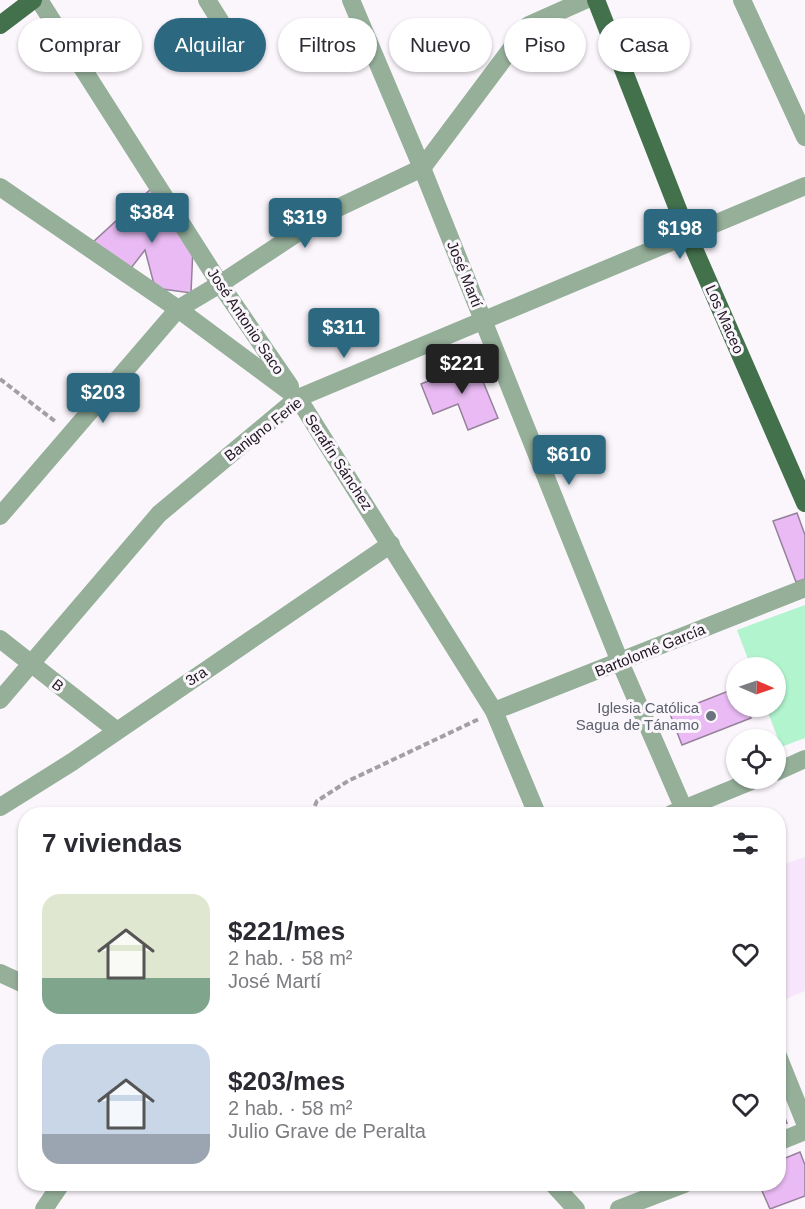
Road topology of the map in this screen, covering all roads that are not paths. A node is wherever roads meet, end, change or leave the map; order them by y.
1 (33, 0) edge
2 (39, 0) edge
3 (207, 0) edge
4 (351, 0) edge
5 (585, 0) edge
6 (596, 0) edge
7 (742, 0) edge
8 (3, 18) edge
9 (218, 18) edge
10 (805, 137) edge
11 (422, 168) junction
12 (805, 186) edge
13 (0, 187) edge
14 (688, 235) junction
15 (220, 284) junction
16 (178, 309) junction
17 (484, 321) junction
18 (298, 398) junction
19 (805, 503) edge
20 (0, 516) edge
21 (392, 544) junction
22 (805, 588) edge
23 (0, 639) edge
24 (620, 662) junction
25 (31, 664) junction
26 (0, 700) edge
27 (495, 711) junction
28 (116, 730) junction
29 (805, 759) edge
30 (786, 768) edge
31 (734, 789) edge
32 (0, 807) edge
33 (534, 807) edge
34 (679, 807) edge
35 (694, 807) edge
36 (0, 973) edge
37 (18, 981) edge
38 (786, 1076) edge
39 (805, 1123) edge
40 (805, 1131) edge
41 (786, 1139) edge
42 (56, 1191) edge
43 (559, 1191) edge
44 (663, 1191) edge
45 (44, 1209) edge
46 (576, 1209) edge
47 (619, 1209) edge

1 - 8 main road
2 - 15 street, José Antonio Saco
3 - 9 street
4 - 11 street, José Martí
5 - 11 street
6 - 14 main road, Los Maceo
7 - 10 street
11 - 15 street
11 - 17 street, José Martí
12 - 14 street, Banigno Ferie
13 - 16 street, Serafín Sánchez
14 - 17 street, Banigno Ferie
14 - 19 main road, Los Maceo
15 - 16 street
15 - 18 street, José Antonio Saco
16 - 18 street, Serafín Sánchez
16 - 20 street
17 - 18 street, Banigno Ferie
17 - 24 street, José Martí
18 - 21 street, Serafín Sánchez
18 - 25 street, Banigno Ferie
21 - 27 street, Serafín Sánchez
21 - 28 street, 3ra
22 - 24 street, Bartolomé García
23 - 25 street, B
24 - 27 street, Bartolomé García
24 - 34 street, José Martí
25 - 26 street, Banigno Ferie
25 - 28 street, B
27 - 33 street, Serafín Sánchez
28 - 32 street, 3ra
29 - 30 street
31 - 35 street
36 - 37 street
38 - 39 street
40 - 41 street
42 - 45 street
43 - 46 street
44 - 47 street

